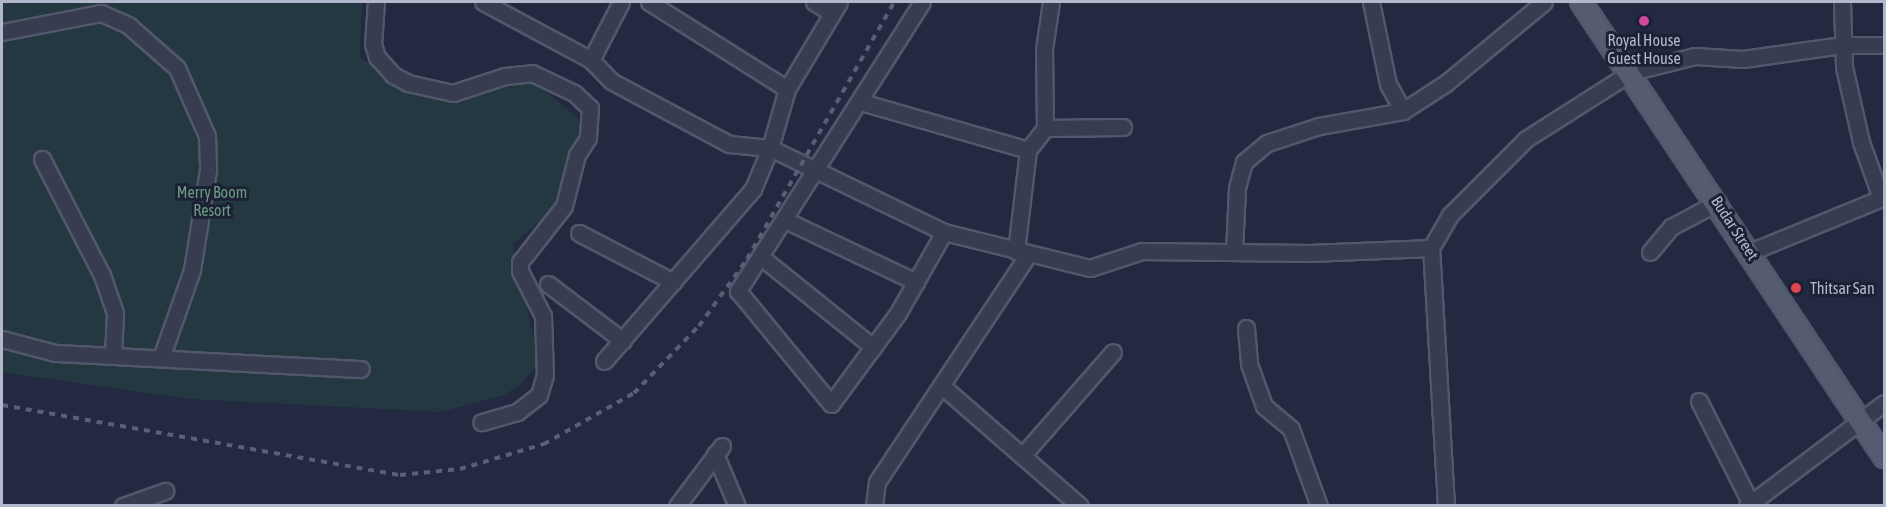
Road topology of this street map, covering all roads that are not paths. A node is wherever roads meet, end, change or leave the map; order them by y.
1 (376, 2) edge
2 (483, 2) edge
3 (621, 2) edge
4 (649, 2) edge
5 (814, 2) edge
6 (922, 2) edge
7 (1051, 2) edge
8 (1371, 2) edge
9 (1544, 2) edge
10 (1581, 2) edge
11 (1842, 2) edge
12 (836, 7) edge
13 (2, 32) edge
14 (1844, 45) junction
15 (1884, 45) edge
16 (591, 60) junction
17 (1631, 72) junction
18 (787, 89) junction
19 (861, 102) junction
20 (1403, 111) junction
21 (1123, 127) dead end
22 (1045, 128) junction
23 (771, 148) junction
24 (1028, 150) junction
25 (42, 159) dead end
26 (818, 171) junction
27 (1883, 198) edge
28 (1718, 202) junction
29 (785, 220) junction
30 (944, 232) junction
31 (579, 233) dead end
32 (1431, 248) junction
33 (1234, 252) junction
34 (1650, 252) dead end
35 (1750, 252) junction
36 (1022, 253) junction
37 (761, 256) junction
38 (673, 282) junction
39 (916, 282) junction
40 (548, 284) dead end
41 (1246, 328) dead end
42 (2, 339) edge
43 (623, 341) junction
44 (873, 347) junction
45 (1113, 352) dead end
46 (112, 356) junction
47 (161, 358) junction
48 (604, 361) dead end
49 (361, 369) dead end
50 (943, 387) junction
51 (1699, 401) dead end
52 (1884, 403) edge
53 (1859, 418) junction
54 (481, 422) dead end
55 (1022, 456) junction
56 (1884, 457) edge
57 (165, 491) dead end
58 (1748, 504) edge
59 (123, 506) edge
60 (676, 506) edge
61 (737, 506) edge
62 (874, 506) edge
63 (1080, 506) edge
64 (1319, 506) edge
65 (1446, 506) edge

1 - 54 street
2 - 16 street
3 - 16 street
4 - 18 street
5 - 12 street
6 - 19 street
7 - 22 street
8 - 20 street
9 - 20 street
10 - 17 main road, Budar Street
11 - 14 street
12 - 18 street
13 - 47 street
14 - 15 street
14 - 17 street
14 - 27 street
16 - 23 street
17 - 28 main road, Budar Street
17 - 32 street
18 - 23 street
19 - 24 street
19 - 26 street
20 - 33 street
21 - 22 street
22 - 24 street
23 - 26 street
23 - 38 street
24 - 36 street
25 - 46 street
26 - 29 street
26 - 30 street
27 - 35 street
28 - 34 street
28 - 35 main road, Budar Street
29 - 37 street
29 - 39 street
30 - 36 street
30 - 39 street
31 - 38 street
32 - 33 street
32 - 65 street
33 - 36 street
35 - 53 main road, Budar Street
36 - 50 street
37 - 44 street
37 - 44 street
38 - 43 street
39 - 44 street
40 - 43 street
41 - 64 street
42 - 46 street
43 - 48 street
45 - 55 street
46 - 47 street
47 - 49 street
50 - 55 street
50 - 62 street
51 - 58 street
52 - 53 street
53 - 56 main road, Budar Street
53 - 58 street
55 - 63 street
57 - 59 street
60 - 61 street

